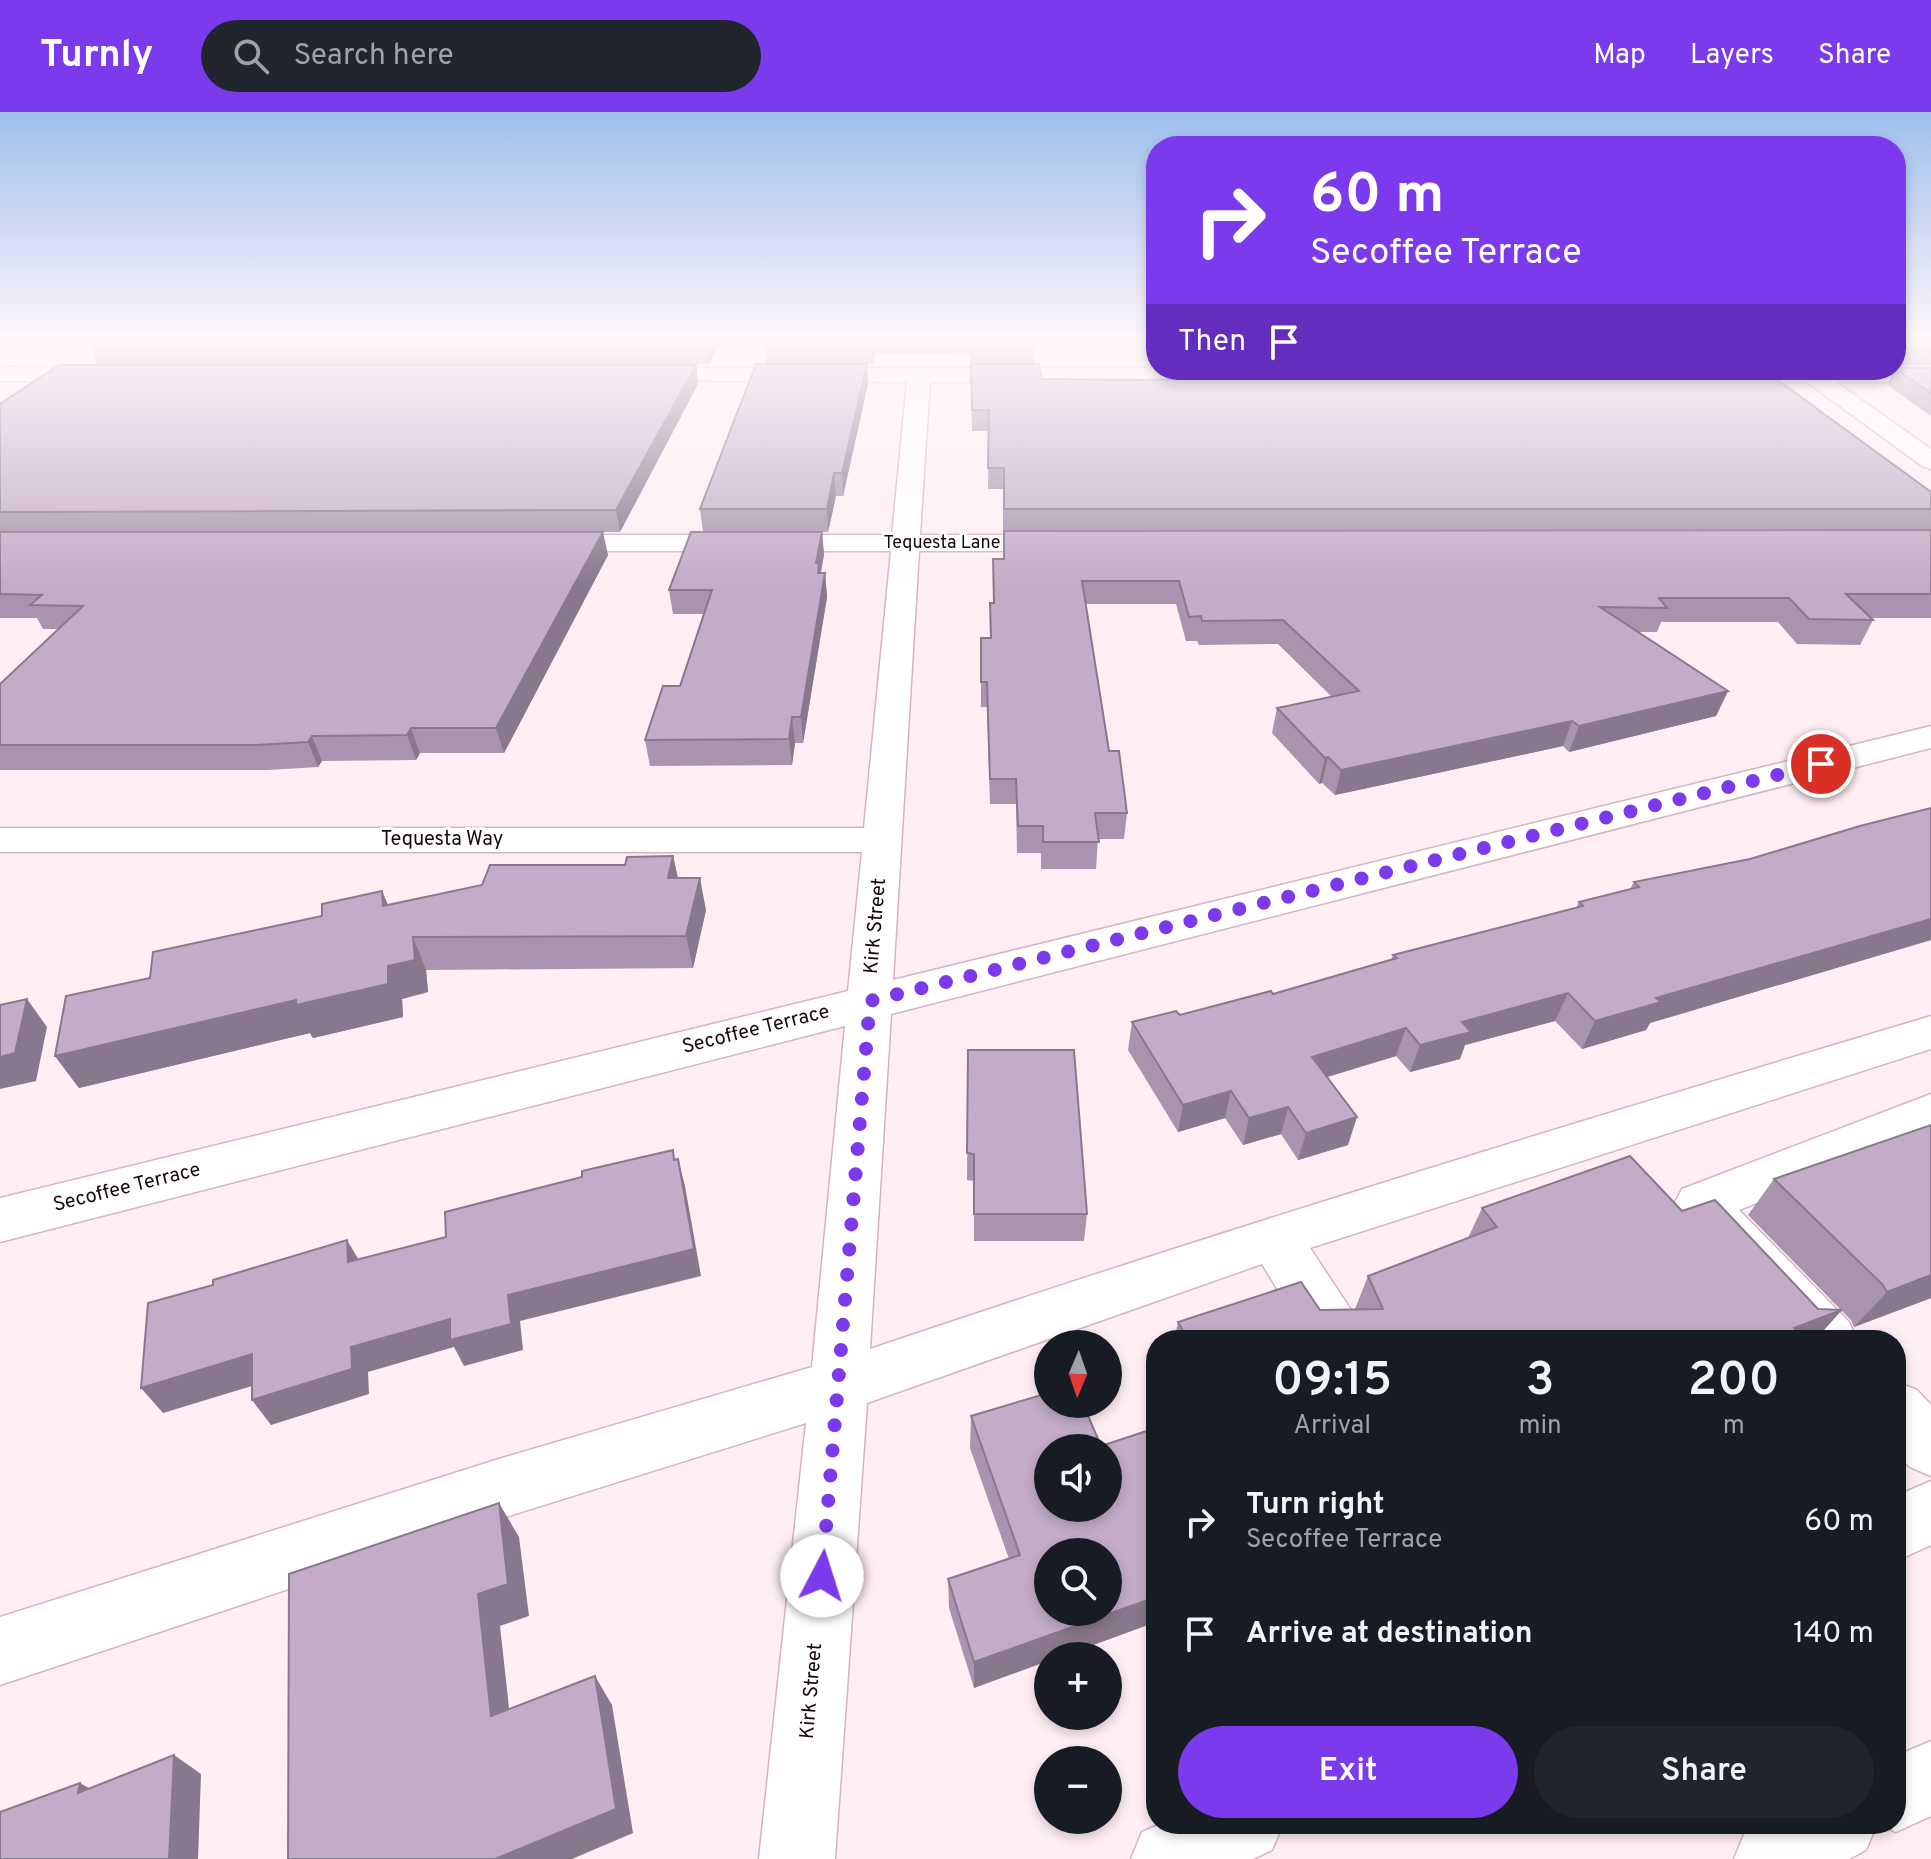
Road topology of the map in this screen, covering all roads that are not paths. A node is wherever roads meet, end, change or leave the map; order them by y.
1 (915, 423) edge
2 (1872, 423) edge
3 (1931, 461) edge
4 (524, 543) edge
5 (906, 543) junction
6 (1085, 543) edge
7 (1931, 737) edge
8 (0, 840) edge
9 (883, 840) junction
10 (870, 1001) junction
11 (1931, 1032) edge
12 (1931, 1113) edge
13 (0, 1220) edge
14 (1274, 1238) junction
15 (1333, 1330) edge
16 (1820, 1330) edge
17 (839, 1386) junction
18 (1906, 1421) edge
19 (1931, 1447) edge
20 (1931, 1512) edge
21 (1906, 1524) edge
22 (0, 1651) edge
23 (1931, 1777) edge
24 (1906, 1790) edge
25 (1224, 1834) edge
26 (1821, 1834) edge
27 (797, 1859) edge
28 (1169, 1859) edge
29 (1772, 1859) edge

1 - 5 main road, Kirk Street
2 - 3 main road
4 - 5 main road, Tequesta Lane
5 - 6 main road, Tequesta Lane
5 - 9 main road, Kirk Street
7 - 10 main road, Secoffee Terrace
8 - 9 main road, Tequesta Way
9 - 10 main road, Kirk Street
10 - 13 main road, Secoffee Terrace
10 - 17 main road, Kirk Street
11 - 14 main road
12 - 16 main road
14 - 15 main road
14 - 17 main road
17 - 22 main road
17 - 27 main road, Kirk Street
18 - 19 main road
20 - 21 main road
23 - 24 main road
25 - 28 main road
26 - 29 main road

